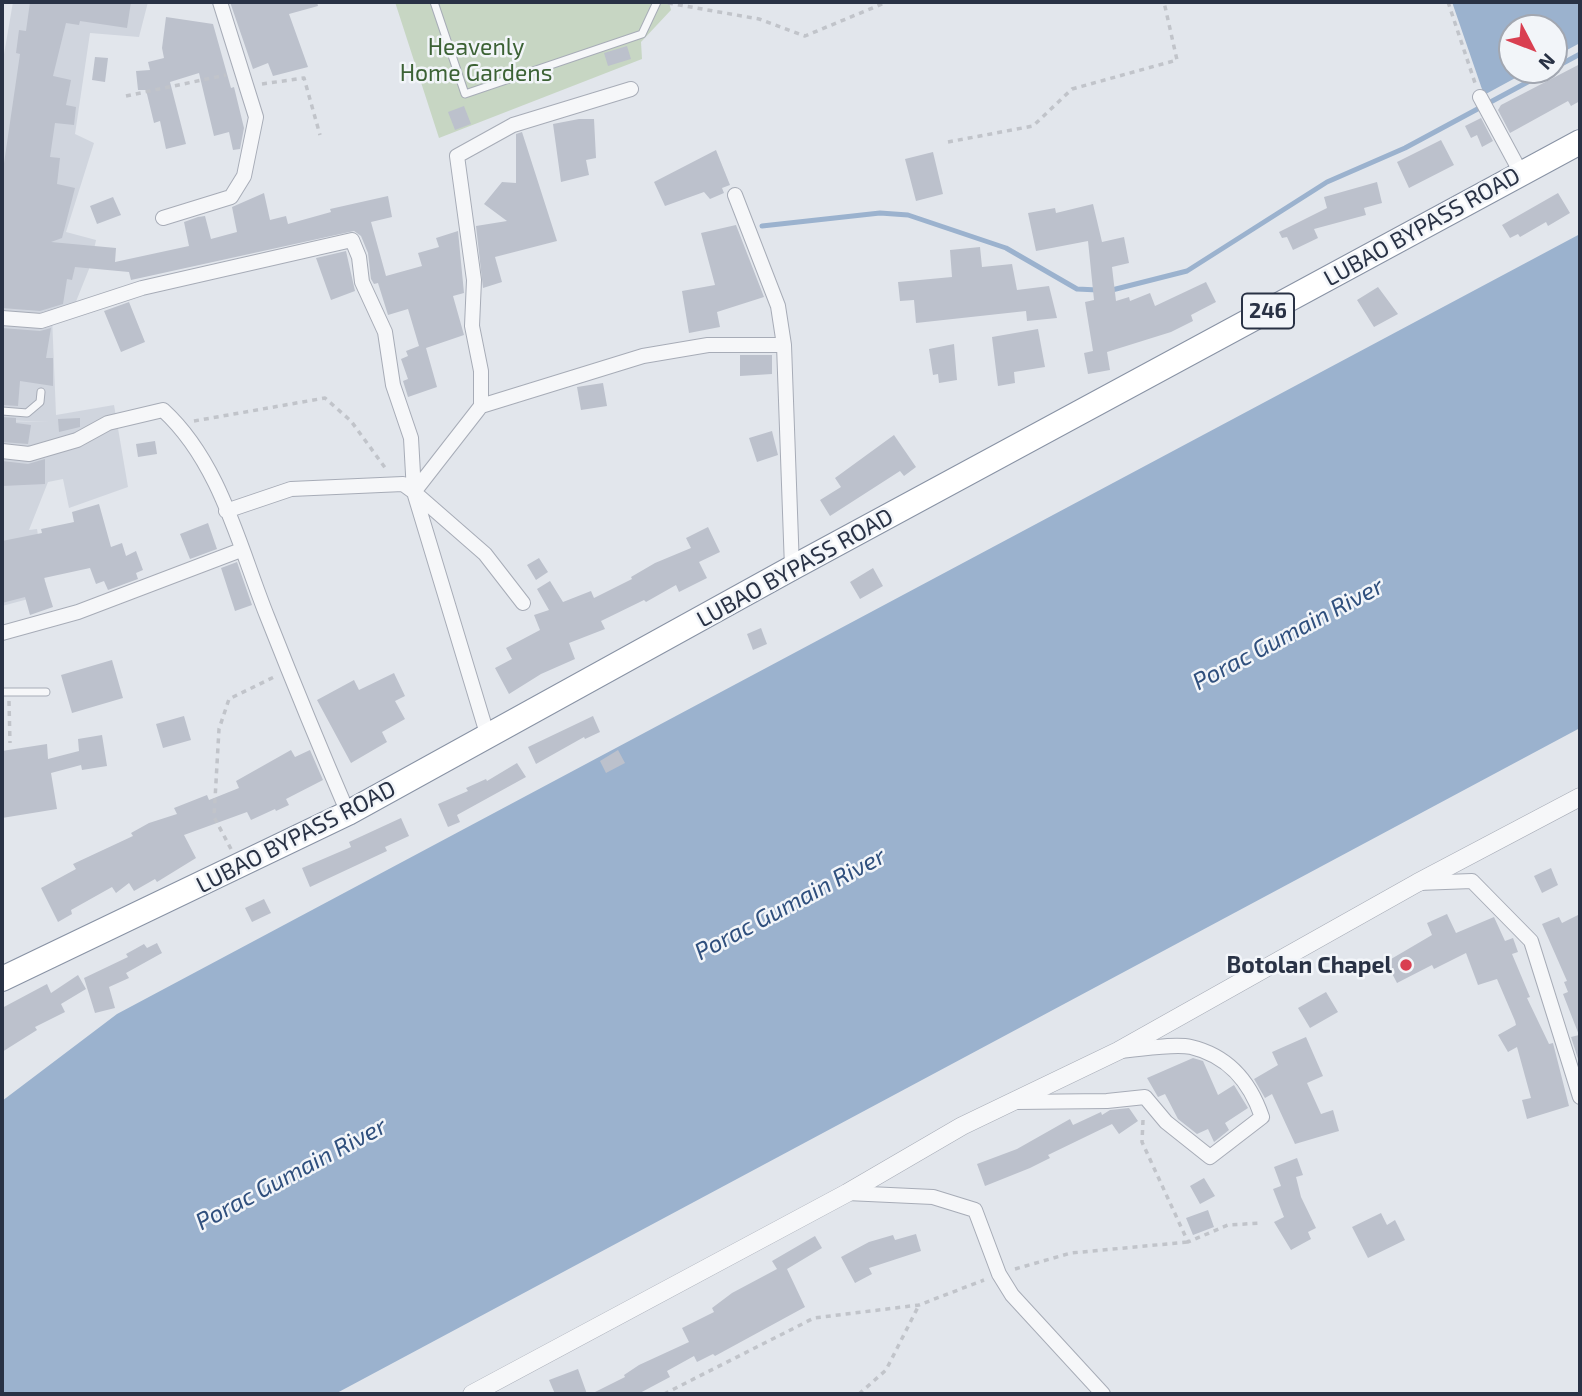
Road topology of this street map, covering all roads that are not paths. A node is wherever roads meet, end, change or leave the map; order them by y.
1 (220, 2) edge
2 (434, 2) edge
3 (658, 2) edge
4 (631, 89) dead end
5 (1484, 102) road end
6 (1580, 142) edge
7 (1521, 173) junction
8 (736, 195) dead end
9 (163, 218) dead end
10 (2, 318) edge
11 (783, 345) junction
12 (41, 392) dead end
13 (481, 406) junction
14 (2, 411) edge
15 (2, 452) edge
16 (408, 488) junction
17 (226, 511) junction
18 (241, 550) junction
19 (792, 568) junction
20 (523, 603) dead end
21 (2, 633) edge
22 (5, 692) edge
23 (46, 692) dead end
24 (488, 737) junction
25 (1580, 797) edge
26 (348, 813) junction
27 (1417, 883) junction
28 (2, 979) edge
29 (1118, 1051) junction
30 (1580, 1097) edge
31 (1014, 1102) junction
32 (847, 1193) junction
33 (472, 1394) edge
34 (1103, 1394) edge

1 - 9 street
2 - 3 lane
4 - 13 street
5 - 7 street
6 - 7 highway, LUBAO BYPASS ROAD / 246
7 - 19 highway, LUBAO BYPASS ROAD / 246
8 - 11 street
10 - 16 street
11 - 13 street
11 - 19 street
12 - 14 lane
13 - 16 street
15 - 17 street
16 - 17 street
16 - 20 street
16 - 24 street
17 - 18 street
18 - 21 street
18 - 26 street
19 - 24 highway, LUBAO BYPASS ROAD
22 - 23 lane
24 - 26 highway, LUBAO BYPASS ROAD
25 - 27 street
26 - 28 highway, LUBAO BYPASS ROAD
27 - 29 street
27 - 30 street
29 - 31 street
29 - 31 street
31 - 32 street
32 - 33 street
32 - 34 street

